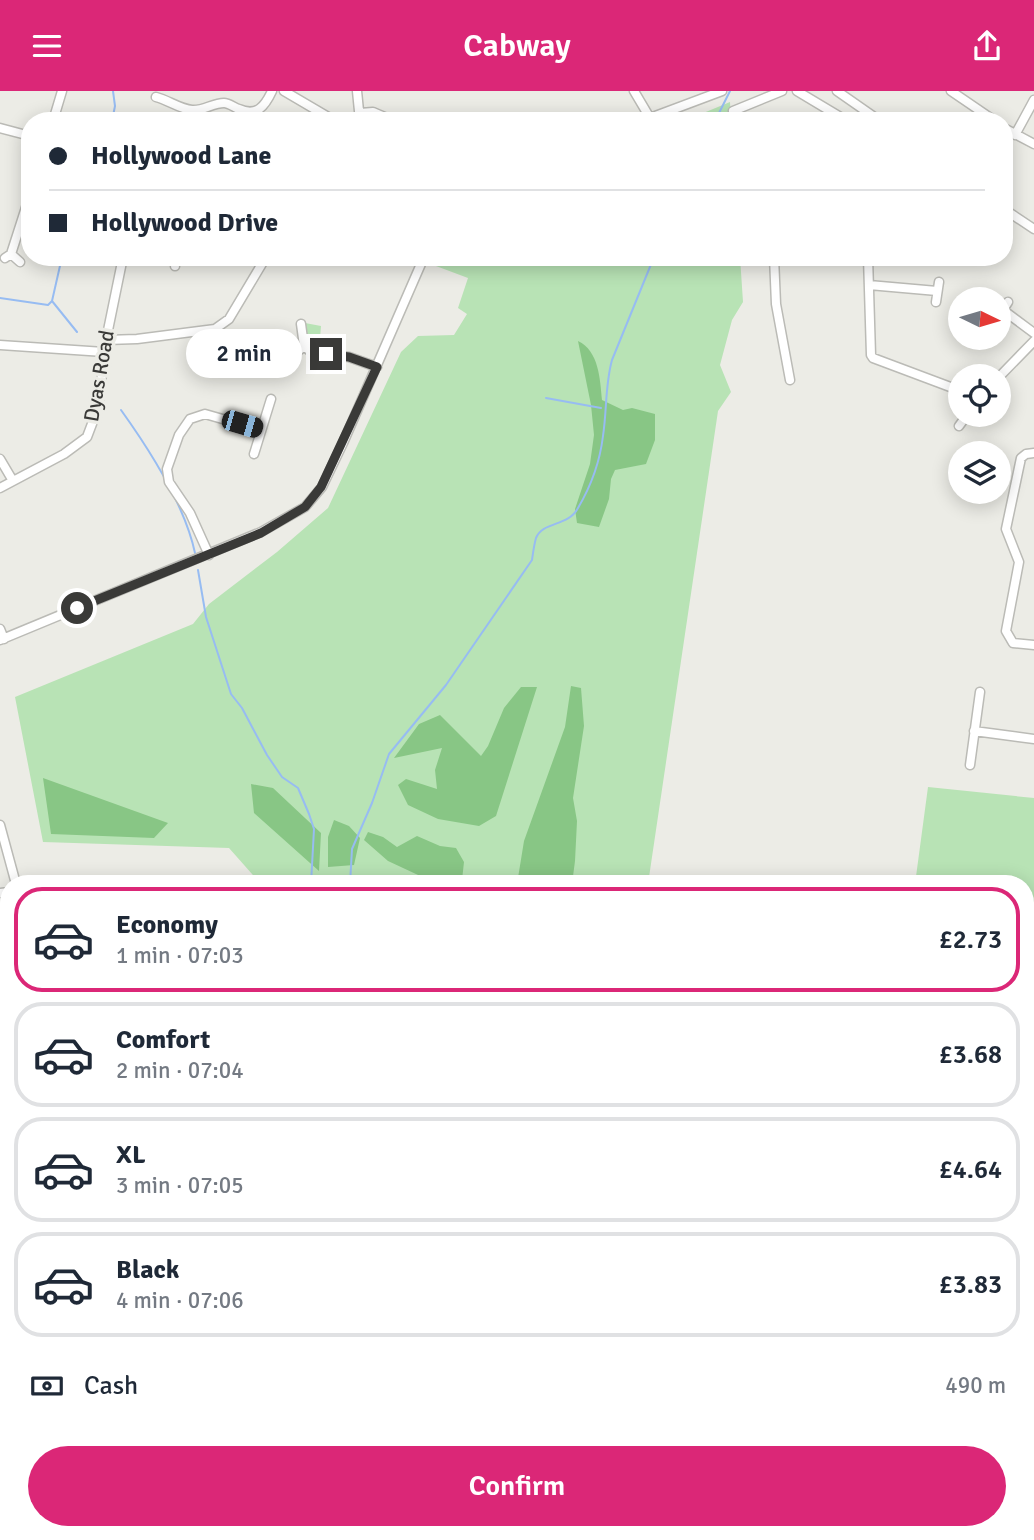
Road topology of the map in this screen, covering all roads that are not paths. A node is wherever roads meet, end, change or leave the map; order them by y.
1 (62, 91) edge
2 (272, 91) edge
3 (284, 91) edge
4 (357, 91) edge
5 (634, 91) edge
6 (722, 91) edge
7 (782, 91) edge
8 (797, 91) edge
9 (837, 91) edge
10 (951, 91) edge
11 (757, 95) edge
12 (156, 97) dead end
13 (1034, 100) edge
14 (733, 111) dead end
15 (56, 112) edge
16 (320, 112) edge
17 (359, 112) edge
18 (643, 112) edge
19 (665, 112) edge
20 (832, 112) edge
21 (867, 112) edge
22 (982, 112) edge
23 (0, 128) edge
24 (21, 134) edge
25 (1015, 135) joint
26 (1034, 144) edge
27 (1013, 215) edge
28 (21, 220) edge
29 (1034, 229) edge
30 (20, 263) dead end
31 (121, 266) edge
32 (261, 266) edge
33 (419, 266) edge
34 (774, 266) edge
35 (868, 266) edge
36 (869, 285) junction
37 (936, 302) dead end
38 (1012, 317) edge
39 (301, 324) dead end
40 (1034, 333) edge
41 (106, 340) junction
42 (1034, 341) edge
43 (0, 345) edge
44 (304, 346) junction
45 (104, 352) junction
46 (295, 353) dead end
47 (1011, 365) edge
48 (377, 367) junction
49 (790, 380) dead end
50 (948, 386) edge
51 (271, 399) dead end
52 (261, 430) junction
53 (1034, 453) edge
54 (254, 454) dead end
55 (0, 459) edge
56 (13, 481) junction
57 (0, 488) edge
58 (209, 555) junction
59 (0, 629) edge
60 (2, 640) edge
61 (1034, 645) edge
62 (980, 692) dead end
63 (974, 731) junction
64 (1034, 739) edge
65 (971, 765) dead end
66 (0, 825) edge
67 (14, 875) edge

1 - 15 street
2 - 12 street
3 - 16 street
4 - 17 street
5 - 18 street
6 - 19 street
7 - 11 street
8 - 20 street
9 - 21 street
10 - 22 street
11 - 14 street
13 - 25 street
23 - 24 street
25 - 26 street
27 - 29 street
28 - 30 street
31 - 41 street, Dyas Road
32 - 41 street
33 - 48 street
34 - 49 street
35 - 36 street
36 - 37 street
36 - 50 street
38 - 40 street
39 - 44 street
41 - 45 street, Dyas Road
42 - 47 street
43 - 45 street
44 - 46 street
44 - 48 street
45 - 56 street, Dyas Road
48 - 58 street
51 - 52 street
52 - 54 street
52 - 58 street
53 - 61 street
55 - 56 street
56 - 57 street, Dyas Road
58 - 60 street
59 - 60 street
62 - 63 street
63 - 64 street
63 - 65 street
66 - 67 street

